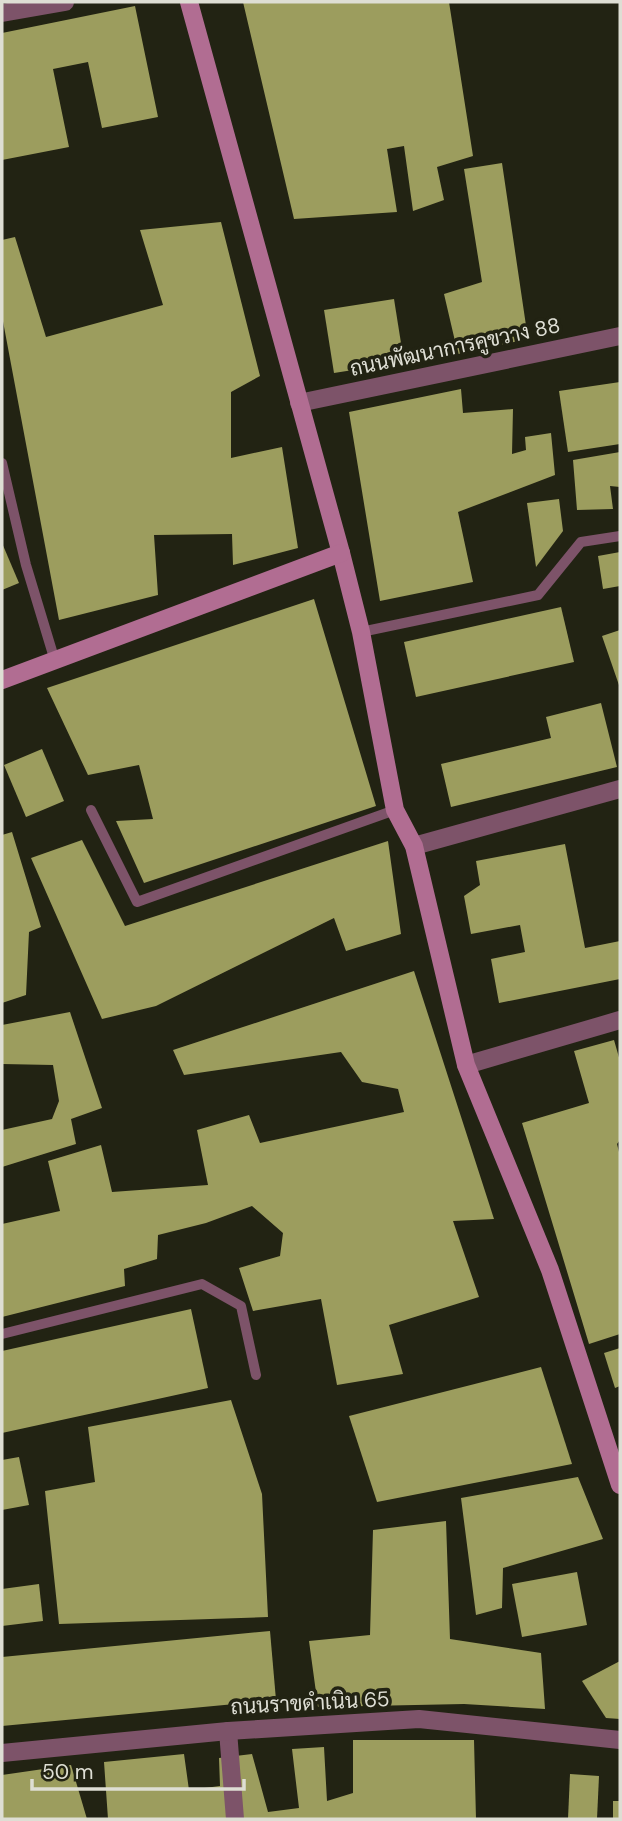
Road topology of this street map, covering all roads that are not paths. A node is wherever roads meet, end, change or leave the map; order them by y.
1 (65, 2) edge
2 (189, 2) edge
3 (2, 13) edge
4 (620, 336) edge
5 (299, 403) junction
6 (2, 463) edge
7 (620, 536) edge
8 (341, 553) junction
9 (361, 632) junction
10 (55, 661) junction
11 (2, 681) edge
12 (620, 789) edge
13 (91, 810) dead end
14 (395, 810) junction
15 (414, 846) junction
16 (620, 1020) edge
17 (466, 1065) junction
18 (2, 1334) edge
19 (256, 1376) dead end
20 (620, 1485) edge
21 (228, 1731) junction
22 (620, 1740) edge
23 (2, 1753) edge
24 (235, 1819) edge

1 - 3 street
2 - 5 street
4 - 5 street, ถนนพัฒนาการคูขวาง 88
5 - 8 street
6 - 10 lane
7 - 9 lane
8 - 9 street
8 - 10 street
9 - 14 street
10 - 11 street
12 - 15 street
13 - 14 lane
14 - 15 street
15 - 17 street
16 - 17 street
17 - 20 street
18 - 19 lane
21 - 22 street, ถนนราขดำเนิน 65
21 - 23 street, ถนนราขดำเนิน 65
21 - 24 street

